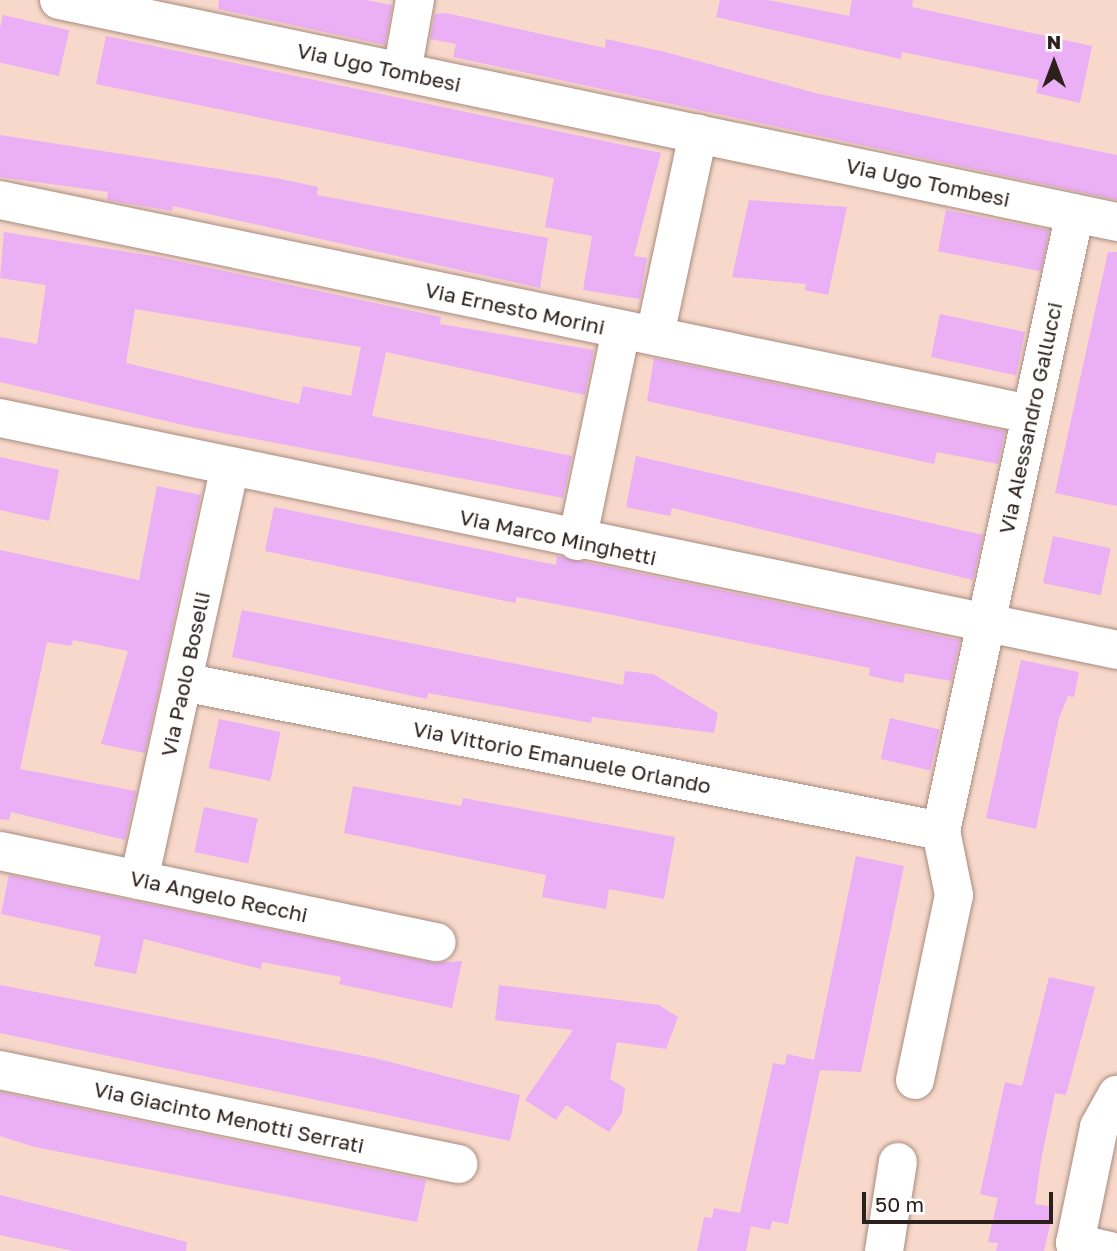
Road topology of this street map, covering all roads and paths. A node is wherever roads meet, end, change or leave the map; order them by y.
1 (59, 0) edge
2 (415, 0) edge
3 (402, 72) junction
4 (698, 134) junction
5 (0, 200) edge
6 (1075, 213) junction
7 (1117, 222) edge
8 (638, 332) junction
9 (1030, 414) junction
10 (0, 418) edge
11 (230, 467) junction
12 (577, 541) junction
13 (985, 622) junction
14 (1117, 650) edge
15 (183, 682) junction
16 (941, 831) junction
17 (0, 851) edge
18 (139, 880) junction
19 (438, 942) dead end
20 (0, 1070) edge
21 (915, 1080) dead end
22 (1117, 1095) edge
23 (898, 1162) dead end
24 (458, 1164) dead end
25 (1117, 1228) edge
26 (884, 1251) edge
27 (1111, 1251) edge

1 - 3 street, Via Ugo Tombesi
2 - 3 street
3 - 4 street, Via Ugo Tombesi
4 - 6 street, Via Ugo Tombesi
4 - 8 street
5 - 8 street, Via Ernesto Morini
6 - 7 street, Via Ugo Tombesi
6 - 9 street, Via Alessandro Gallucci
8 - 9 street, Via Ernesto Morini
8 - 12 street
9 - 13 street, Via Alessandro Gallucci
10 - 11 street, Via Marco Minghetti
11 - 12 street, Via Marco Minghetti
11 - 15 street, Via Paolo Boselli
12 - 13 street, Via Marco Minghetti
13 - 14 street, Via Marco Minghetti
13 - 16 street, Via Alessandro Gallucci
15 - 16 street, Via Vittorio Emanuele Orlando
15 - 18 street, Via Paolo Boselli
16 - 21 street
17 - 18 street, Via Angelo Recchi
18 - 19 street, Via Angelo Recchi
20 - 24 street, Via Giacinto Menotti Serrati
22 - 27 street
23 - 26 street
25 - 27 street

